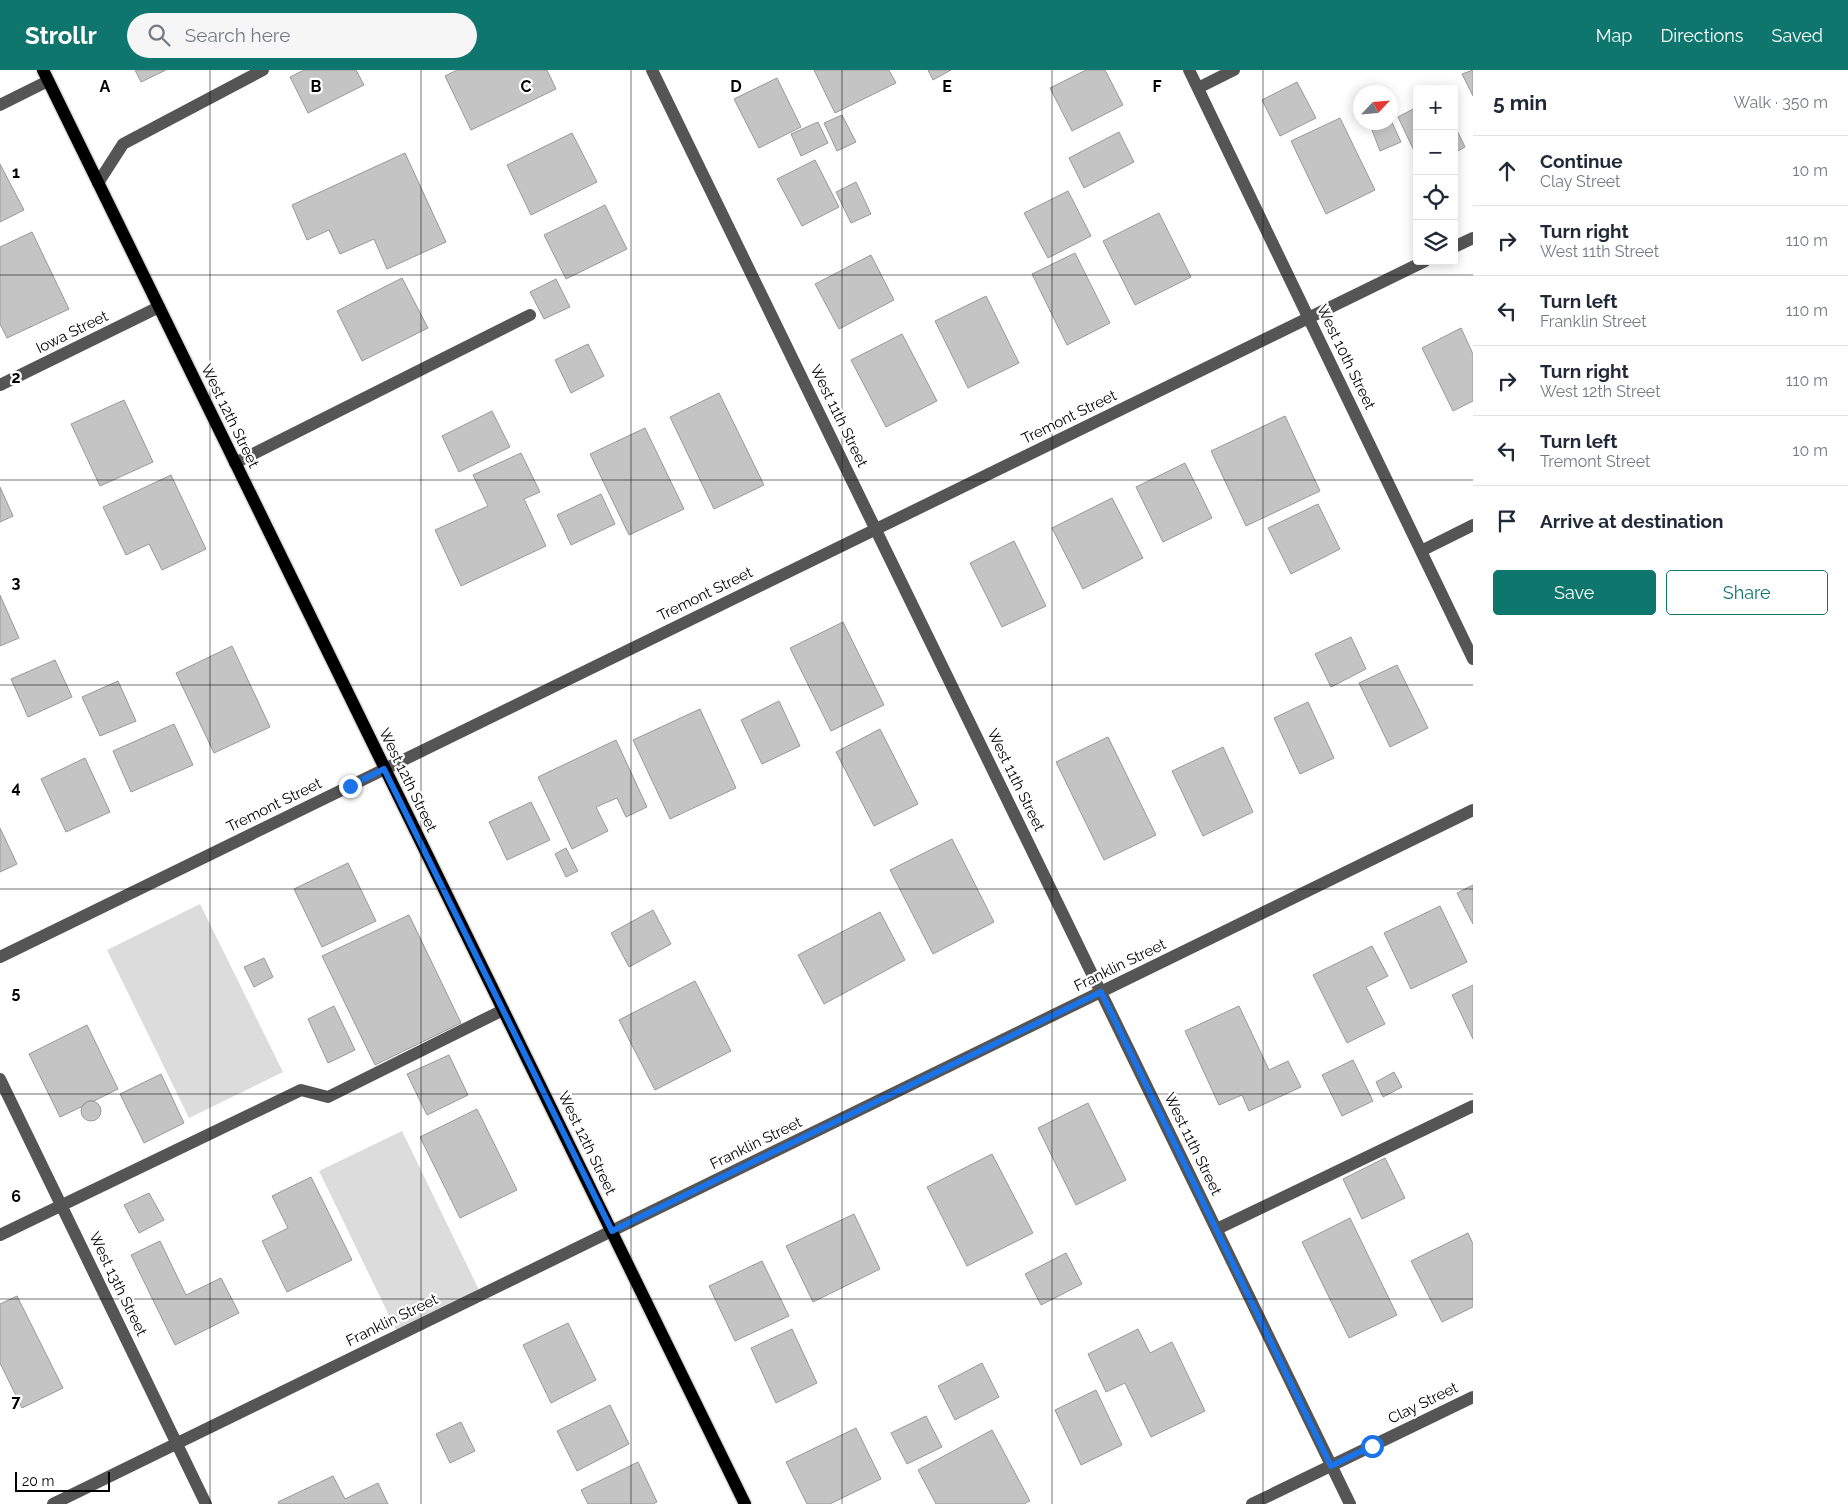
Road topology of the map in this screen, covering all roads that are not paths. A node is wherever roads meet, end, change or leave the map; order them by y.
1 (263, 70) edge
2 (1189, 70) edge
3 (1234, 70) edge
4 (656, 71) edge
5 (45, 75) edge
6 (1198, 88) junction
7 (0, 105) edge
8 (98, 183) junction
9 (1473, 238) edge
10 (1458, 245) edge
11 (1417, 265) edge
12 (159, 307) junction
13 (530, 315) dead end
14 (1309, 318) junction
15 (0, 385) edge
16 (235, 463) junction
17 (1473, 525) edge
18 (876, 529) junction
19 (1421, 551) junction
20 (1473, 659) edge
21 (384, 769) junction
22 (1473, 810) edge
23 (0, 957) edge
24 (1101, 992) junction
25 (503, 1010) junction
26 (0, 1079) edge
27 (1473, 1106) edge
28 (62, 1206) junction
29 (1217, 1229) junction
30 (612, 1231) junction
31 (0, 1235) edge
32 (1473, 1397) edge
33 (177, 1443) junction
34 (1331, 1466) junction
35 (53, 1504) edge
36 (206, 1504) edge
37 (745, 1504) edge
38 (1252, 1504) edge
39 (1350, 1504) edge

1 - 8 street
2 - 6 street, West 10th Street
3 - 6 street
4 - 18 street, West 11th Street
5 - 7 street
5 - 8 main road, West 12th Street
6 - 14 street, West 10th Street
8 - 12 main road, West 12th Street
9 - 10 street
11 - 14 street, Tremont Street
12 - 15 street, Iowa Street
12 - 16 main road, West 12th Street
13 - 16 street
14 - 18 street, Tremont Street
14 - 19 street, West 10th Street
16 - 21 main road, West 12th Street
17 - 19 street
18 - 21 street, Tremont Street
18 - 24 street, West 11th Street
19 - 20 street, West 10th Street
21 - 23 street, Tremont Street
21 - 25 main road, West 12th Street
22 - 24 street, Franklin Street
24 - 29 street, West 11th Street
24 - 30 street, Franklin Street
25 - 28 street
25 - 30 main road, West 12th Street
26 - 28 street, West 13th Street
27 - 29 street
28 - 31 street
28 - 33 street, West 13th Street
29 - 34 street, West 11th Street
30 - 33 street, Franklin Street
30 - 37 main road, West 12th Street
32 - 34 street, Clay Street
33 - 35 street, Franklin Street
33 - 36 street, West 13th Street
34 - 38 street, Clay Street
34 - 39 street, West 11th Street

